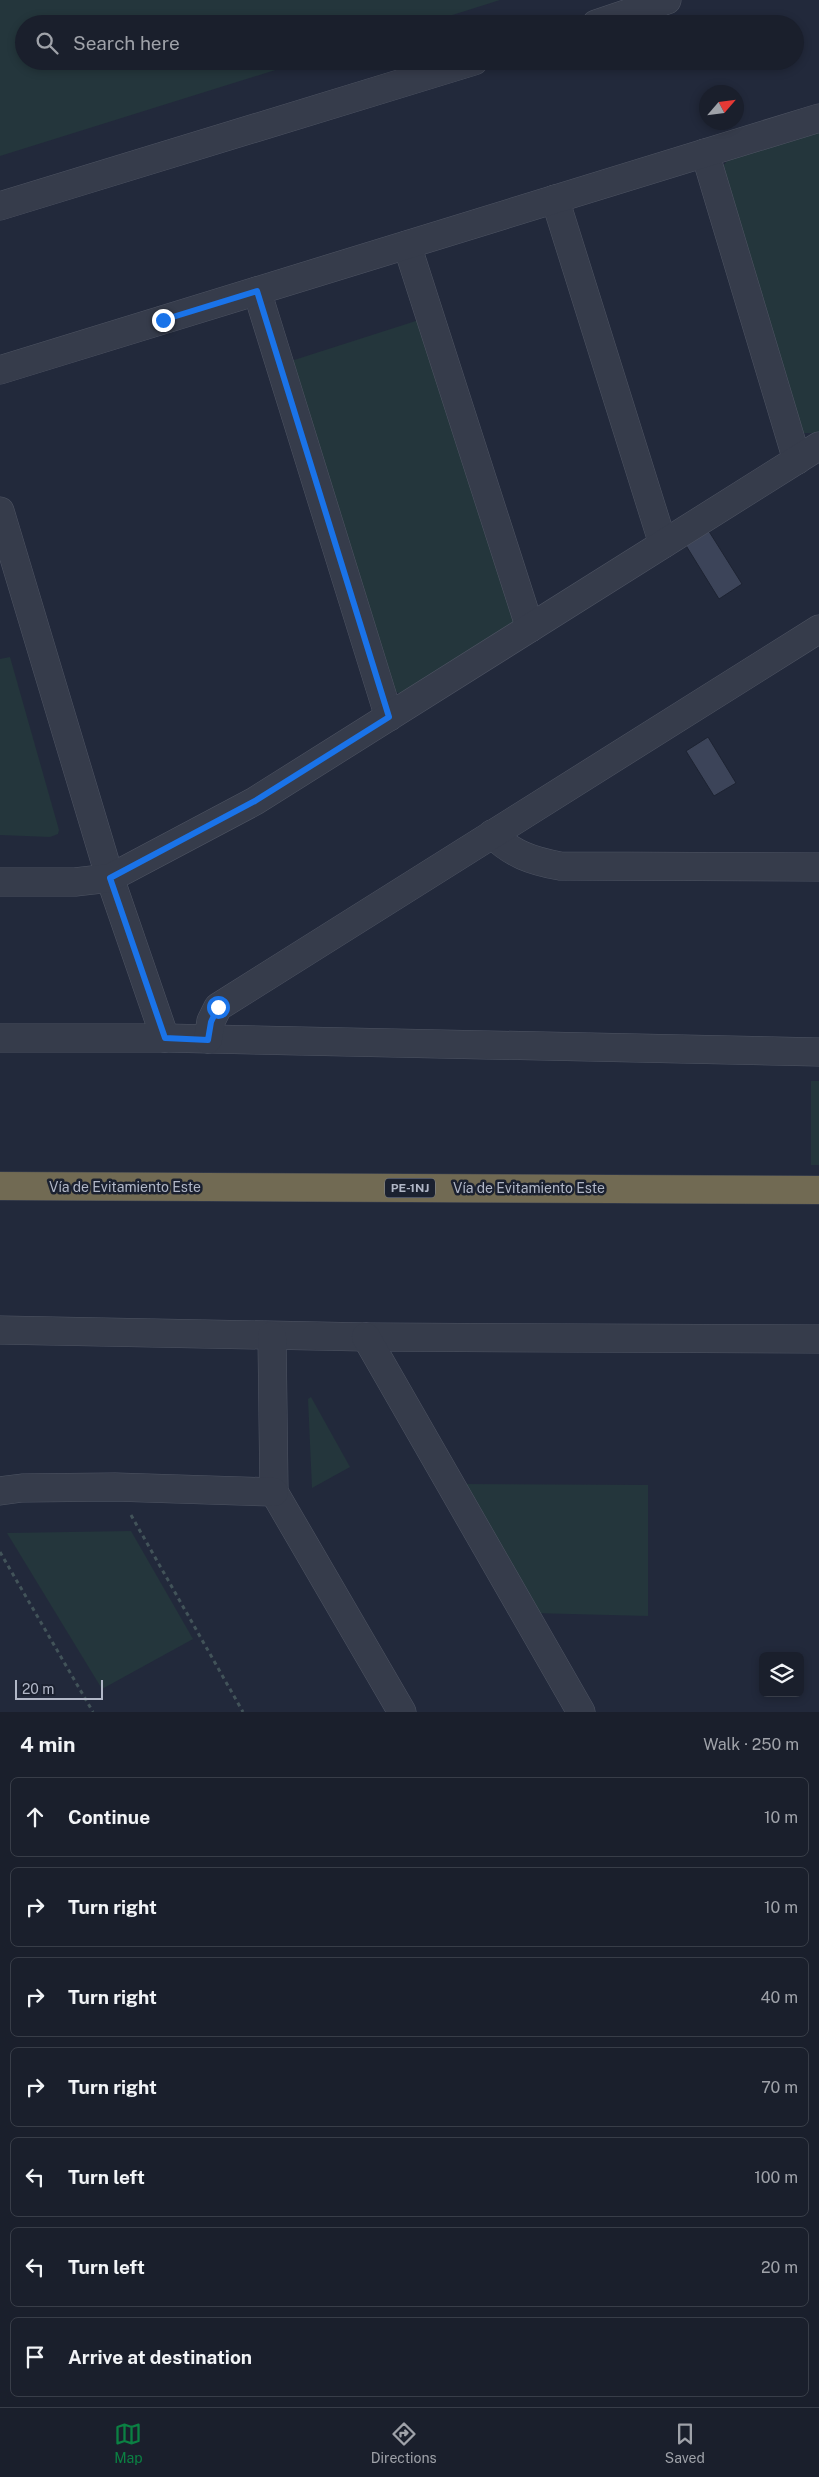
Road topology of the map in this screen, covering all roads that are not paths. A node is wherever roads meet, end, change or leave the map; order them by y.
1 (667, 0) edge
2 (623, 15) edge
3 (445, 70) edge
4 (819, 118) edge
5 (705, 153) junction
6 (555, 199) junction
7 (0, 206) edge
8 (407, 245) junction
9 (257, 291) junction
10 (0, 370) edge
11 (808, 453) edge
12 (0, 511) edge
13 (663, 544) junction
14 (530, 628) junction
15 (819, 629) edge
16 (389, 717) junction
17 (492, 834) junction
18 (819, 867) edge
19 (110, 878) junction
20 (0, 882) edge
21 (0, 1038) edge
22 (165, 1038) junction
23 (208, 1040) junction
24 (819, 1052) edge
25 (0, 1186) edge
26 (819, 1190) edge
27 (0, 1330) edge
28 (272, 1336) junction
29 (366, 1336) junction
30 (819, 1339) edge
31 (0, 1491) edge
32 (274, 1492) junction
33 (402, 1712) edge
34 (581, 1712) edge

1 - 2 street
3 - 7 street
4 - 5 street
5 - 6 street
5 - 11 street
6 - 8 street
6 - 13 street
8 - 9 street
8 - 14 street
9 - 10 street
9 - 16 street
11 - 13 street
12 - 19 street
13 - 14 street
14 - 16 street
15 - 17 street
16 - 19 street
17 - 18 street
17 - 23 street
19 - 20 street
19 - 22 street
21 - 22 street
22 - 23 street
23 - 24 street
25 - 26 highway, Vía de Evitamiento Este / PE-1NJ
27 - 28 street
28 - 29 street
28 - 32 street
29 - 30 street
29 - 34 street
31 - 32 street
32 - 33 street

